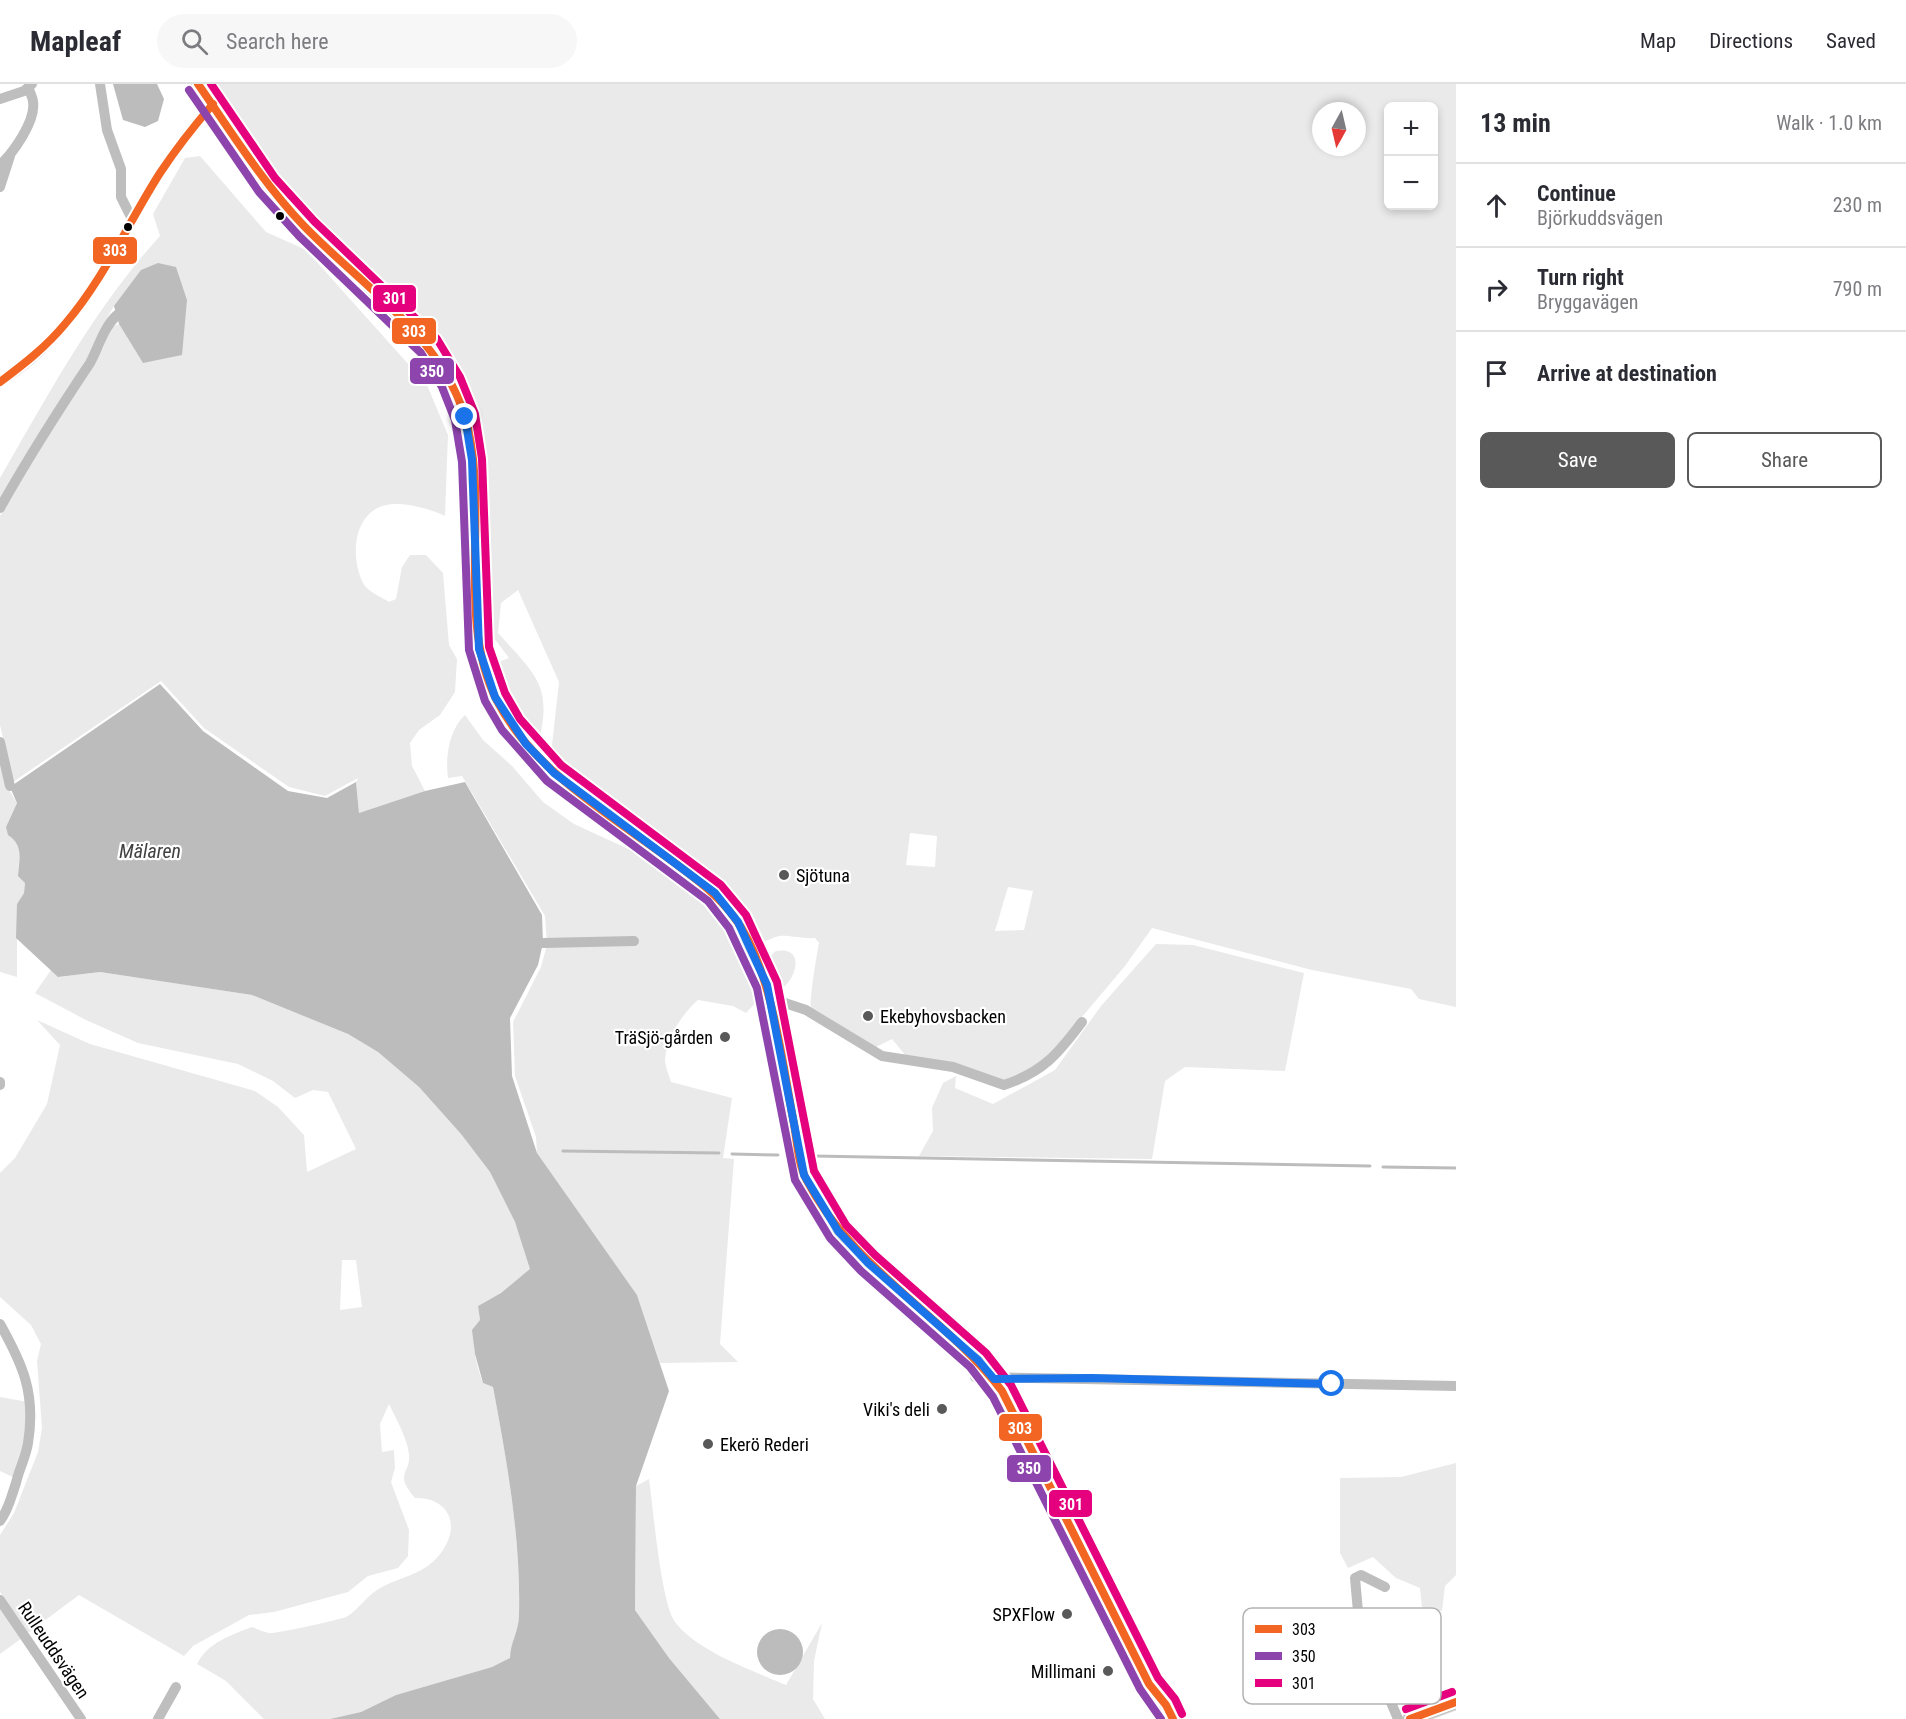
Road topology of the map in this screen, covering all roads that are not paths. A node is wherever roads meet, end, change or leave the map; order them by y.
1 (100, 84) edge
2 (198, 84) edge
3 (31, 86) edge
4 (0, 99) edge
5 (213, 104) junction
6 (10, 156) junction
7 (0, 165) edge
8 (0, 187) edge
9 (132, 219) junction
10 (0, 382) edge
11 (771, 1005) junction
12 (1082, 1022) dead end
13 (0, 1324) edge
14 (975, 1377) dead end
15 (994, 1379) junction
16 (1456, 1386) edge
17 (0, 1521) edge
18 (1385, 1587) dead end
19 (0, 1600) edge
20 (1357, 1608) edge
21 (176, 1687) dead end
22 (1456, 1702) edge
23 (1392, 1704) edge
24 (81, 1719) edge
25 (158, 1719) edge
26 (1173, 1719) edge
27 (1398, 1719) edge
28 (1410, 1719) edge

1 - 9 street
2 - 5 main road
3 - 4 street
3 - 6 street
5 - 9 street
5 - 11 main road
6 - 7 street
6 - 8 street
9 - 10 street
11 - 12 street
11 - 15 main road
13 - 17 street
14 - 15 street
15 - 16 street
15 - 26 main road
18 - 20 street
19 - 24 street, Rulleuddsvägen
21 - 25 street
22 - 28 main road
23 - 27 street

